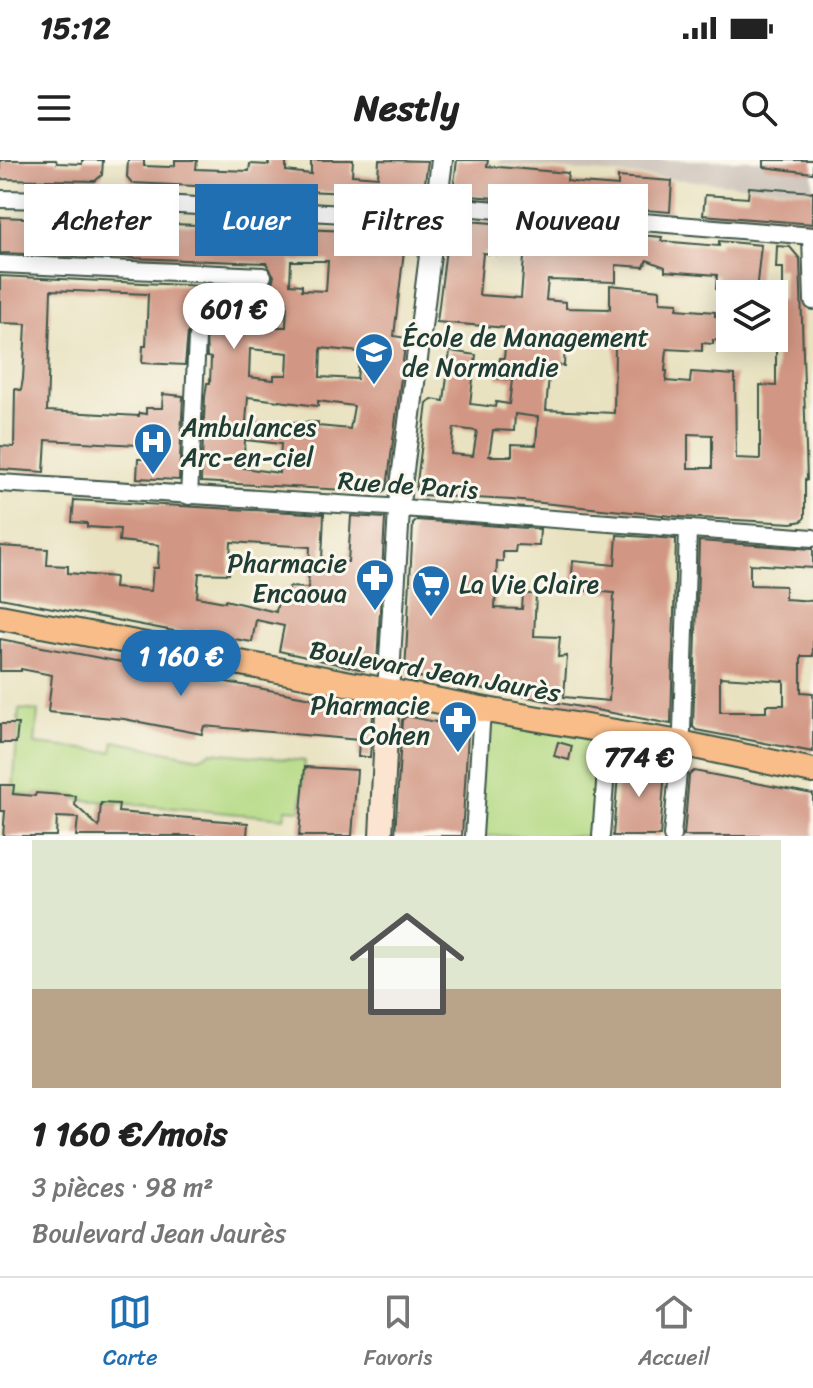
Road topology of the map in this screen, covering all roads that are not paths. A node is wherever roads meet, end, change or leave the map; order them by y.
1 (442, 160) edge
2 (439, 184) edge
3 (0, 199) edge
4 (334, 209) edge
5 (472, 214) edge
6 (812, 236) edge
7 (431, 256) edge
8 (0, 264) edge
9 (263, 276) dead end
10 (813, 301) edge
11 (197, 339) dead end
12 (0, 483) edge
13 (189, 496) junction
14 (400, 508) junction
15 (688, 529) junction
16 (813, 538) edge
17 (0, 617) edge
18 (388, 692) junction
19 (482, 709) junction
20 (609, 731) junction
21 (680, 743) junction
22 (813, 771) edge
23 (381, 836) edge
24 (474, 836) edge
25 (601, 836) edge
26 (672, 836) edge

1 - 2 street
3 - 4 street
5 - 6 street
6 - 10 street
7 - 14 street
8 - 9 street
11 - 13 street
12 - 13 street, Rue de Paris
13 - 14 street, Rue de Paris
14 - 15 street, Rue de Paris
14 - 18 street
15 - 16 street, Rue de Paris
15 - 21 street
17 - 18 main road, Boulevard Jean Jaurès
18 - 19 main road, Boulevard Jean Jaurès
18 - 23 main road
19 - 20 main road, Boulevard Jean Jaurès
19 - 24 street
20 - 21 main road, Boulevard Jean Jaurès
20 - 25 street
21 - 22 main road, Boulevard Jean Jaurès
21 - 26 street

